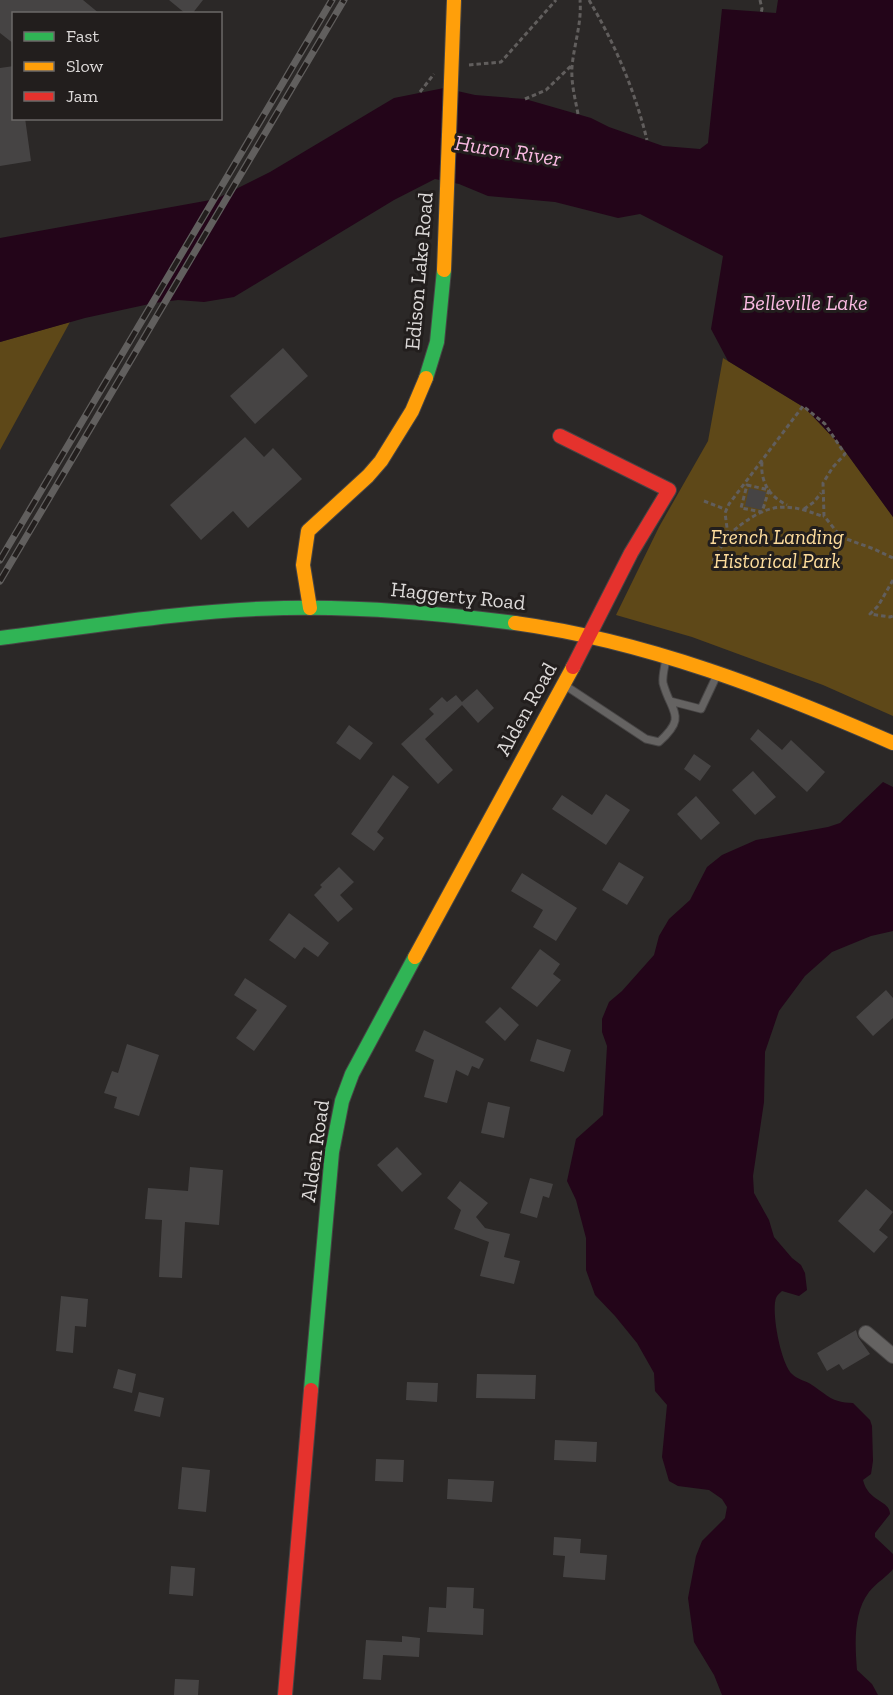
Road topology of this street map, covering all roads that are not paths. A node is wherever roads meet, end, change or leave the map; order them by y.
1 (454, 0) edge
2 (560, 436) dead end
3 (310, 608) junction
4 (590, 636) junction
5 (0, 638) edge
6 (666, 657) junction
7 (718, 673) junction
8 (563, 684) junction
9 (670, 701) junction
10 (893, 743) edge
11 (866, 1333) dead end
12 (893, 1356) edge
13 (285, 1695) edge

1 - 3 street, Edison Lake Road, bridge
2 - 4 street, Alden Road
3 - 4 street, Haggerty Road
3 - 5 street, Haggerty Road
4 - 6 street, Haggerty Road
4 - 8 street, Alden Road
6 - 7 street, Haggerty Road
6 - 9 lane
7 - 9 lane
7 - 10 street, Haggerty Road
8 - 9 lane
8 - 13 street, Alden Road
11 - 12 street

